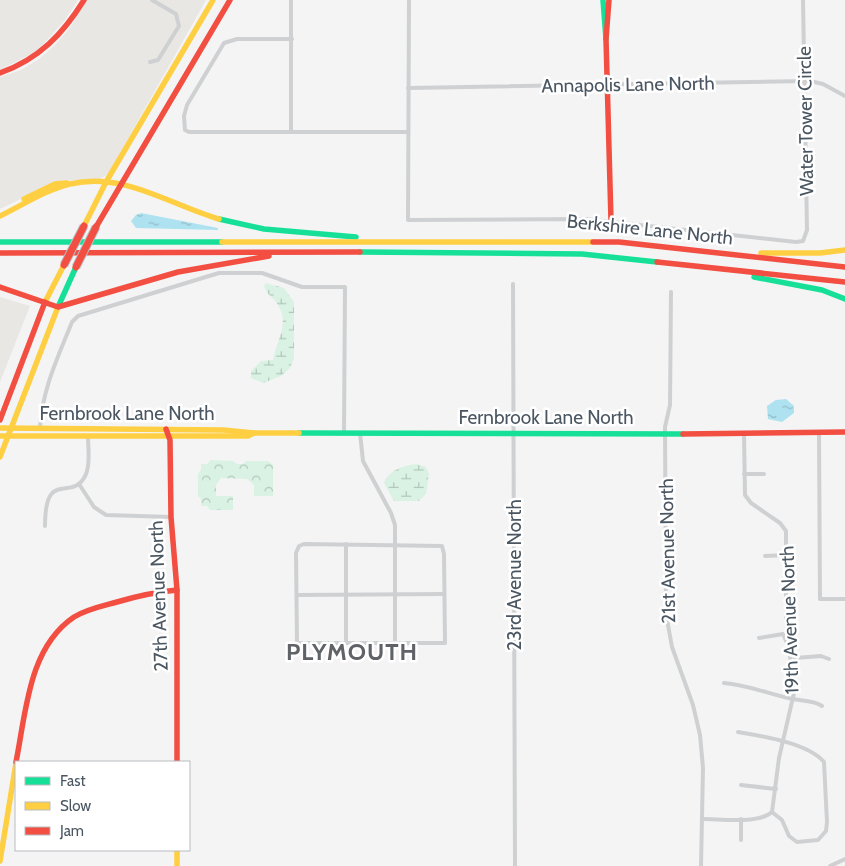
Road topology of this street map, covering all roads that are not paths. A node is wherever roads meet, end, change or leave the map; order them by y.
1 (84, 0) edge
2 (152, 0) edge
3 (213, 0) edge
4 (230, 0) edge
5 (291, 0) edge
6 (409, 0) edge
7 (603, 0) edge
8 (609, 0) edge
9 (803, 0) edge
10 (606, 38) junction
11 (292, 39) junction
12 (150, 62) dead end
13 (0, 73) edge
14 (804, 81) junction
15 (608, 84) junction
16 (408, 88) junction
17 (845, 96) edge
18 (292, 132) junction
19 (408, 132) junction
20 (106, 182) junction
21 (122, 183) junction
22 (75, 184) junction
23 (0, 211) edge
24 (0, 216) edge
25 (611, 221) junction
26 (391, 240) junction
27 (803, 241) joint
28 (0, 242) edge
29 (845, 250) edge
30 (307, 252) junction
31 (720, 252) junction
32 (0, 253) edge
33 (845, 267) edge
34 (728, 269) junction
35 (845, 282) edge
36 (513, 284) dead end
37 (0, 287) edge
38 (671, 292) dead end
39 (845, 299) edge
40 (45, 302) junction
41 (58, 307) junction
42 (0, 420) edge
43 (0, 428) edge
44 (11, 428) junction
45 (40, 428) junction
46 (168, 433) junction
47 (344, 433) junction
48 (360, 433) junction
49 (513, 434) junction
50 (664, 434) junction
51 (744, 434) junction
52 (818, 434) junction
53 (843, 434) edge
54 (4, 436) edge
55 (88, 436) junction
56 (0, 457) edge
57 (744, 474) junction
58 (764, 474) dead end
59 (79, 484) junction
60 (172, 517) junction
61 (45, 526) dead end
62 (346, 544) junction
63 (395, 544) junction
64 (786, 555) junction
65 (764, 556) dead end
66 (177, 590) junction
67 (346, 594) junction
68 (395, 594) junction
69 (444, 594) junction
70 (297, 595) junction
71 (845, 599) edge
72 (759, 638) dead end
73 (346, 643) junction
74 (395, 643) junction
75 (788, 646) junction
76 (829, 659) dead end
77 (724, 683) dead end
78 (793, 699) junction
79 (822, 706) dead end
80 (738, 732) dead end
81 (784, 742) junction
82 (16, 761) edge
83 (176, 761) edge
84 (15, 768) edge
85 (741, 785) dead end
86 (776, 788) junction
87 (772, 812) junction
88 (703, 819) junction
89 (741, 819) junction
90 (741, 840) dead end
91 (177, 851) edge
92 (845, 859) edge
93 (0, 861) edge
94 (177, 866) edge
95 (515, 866) edge
96 (701, 866) edge
97 (830, 866) edge

1 - 13 main road
2 - 12 street
3 - 20 main road
4 - 21 main road
5 - 11 street
6 - 16 street
7 - 10 main road
8 - 10 main road
9 - 14 street, Water Tower Circle
10 - 15 main road
11 - 18 street
11 - 18 street
14 - 15 street, Annapolis Lane North
14 - 17 street, Annapolis Lane North
14 - 27 street, Water Tower Circle
15 - 16 street, Annapolis Lane North
15 - 25 main road
16 - 19 street
18 - 19 street
19 - 25 street, Berkshire Lane North
20 - 21 main road
20 - 22 main road
20 - 40 main road, bridge
21 - 26 main road
21 - 41 main road, bridge
22 - 23 main road
22 - 24 main road
25 - 27 street, Berkshire Lane North
26 - 28 main road
26 - 31 main road
29 - 31 main road
30 - 32 main road
30 - 34 main road
30 - 41 main road
31 - 33 main road
34 - 35 main road
34 - 39 main road
36 - 49 street, 23rd Avenue North
37 - 40 main road
38 - 50 street, 21st Avenue North
40 - 41 main road
40 - 42 main road
41 - 44 main road
43 - 44 main road, Fernbrook Lane North
44 - 45 main road, Fernbrook Lane North
44 - 54 main road
45 - 46 main road, Fernbrook Lane North
45 - 47 street
46 - 47 main road, Fernbrook Lane North
46 - 55 main road, Fernbrook Lane North
46 - 60 main road, 27th Avenue North
47 - 48 main road, Fernbrook Lane North
48 - 49 main road, Fernbrook Lane North
48 - 63 street
49 - 50 main road, Fernbrook Lane North
49 - 95 street, 23rd Avenue North
50 - 51 main road, Fernbrook Lane North
50 - 88 street, 21st Avenue North
51 - 52 main road, Fernbrook Lane North
51 - 57 street, 19th Avenue North
52 - 53 main road, Fernbrook Lane North
52 - 71 street
54 - 55 main road, Fernbrook Lane North
54 - 56 main road
55 - 59 street
57 - 58 street
57 - 64 street, 19th Avenue North
59 - 60 street
59 - 61 street
60 - 66 main road, 27th Avenue North
62 - 63 street
62 - 67 street
62 - 70 street
63 - 68 street
63 - 69 street
64 - 65 street
64 - 75 street, 19th Avenue North
66 - 82 main road
66 - 83 main road, 27th Avenue North
67 - 68 street
67 - 70 street
67 - 73 street
68 - 69 street
68 - 74 street
69 - 74 street
70 - 73 street
72 - 75 street
73 - 74 street
75 - 76 street
75 - 78 street, 19th Avenue North
77 - 78 street
78 - 79 street
78 - 81 street, 19th Avenue North
80 - 81 street
81 - 86 street, 19th Avenue North
81 - 87 street
84 - 93 main road
85 - 86 street
86 - 87 street, 19th Avenue North
87 - 89 street
88 - 89 street
88 - 96 street, 21st Avenue North
89 - 90 street
91 - 94 main road
92 - 97 street

